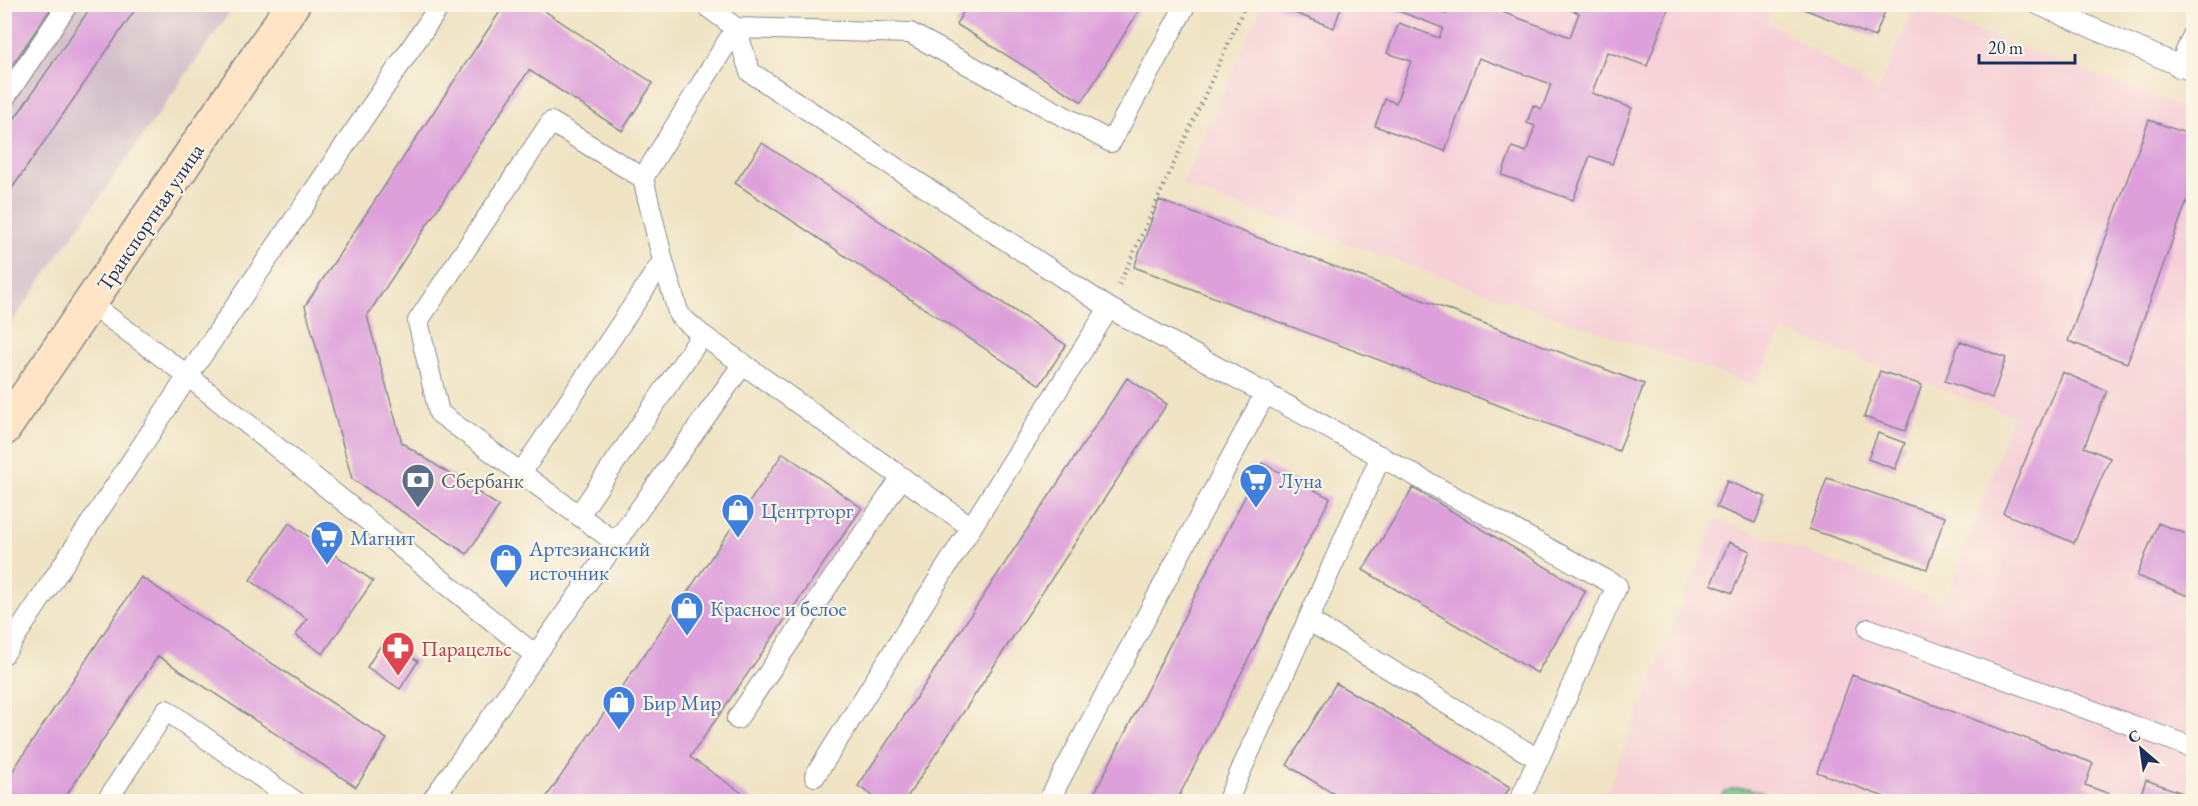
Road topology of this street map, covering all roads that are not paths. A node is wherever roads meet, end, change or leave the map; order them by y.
1 (68, 4) edge
2 (293, 4) edge
3 (441, 4) edge
4 (705, 4) edge
5 (1186, 4) edge
6 (2037, 4) edge
7 (736, 28) junction
8 (2193, 33) edge
9 (2186, 69) edge
10 (4, 99) edge
11 (643, 178) junction
12 (663, 261) junction
13 (91, 304) junction
14 (1109, 308) junction
15 (702, 334) junction
16 (743, 363) junction
17 (188, 376) junction
18 (1266, 392) junction
19 (4, 429) edge
20 (1381, 456) junction
21 (521, 473) junction
22 (902, 477) junction
23 (579, 515) junction
24 (971, 527) junction
25 (615, 542) junction
26 (1308, 620) junction
27 (1869, 629) dead end
28 (4, 654) edge
29 (536, 655) junction
30 (737, 719) dead end
31 (2193, 748) edge
32 (1538, 759) junction
33 (815, 776) dead end
34 (106, 801) edge
35 (296, 801) edge
36 (431, 801) edge
37 (1048, 801) edge
38 (1227, 801) edge
39 (1519, 801) edge

1 - 10 lane
2 - 13 main road, Транспортная улица
3 - 17 lane
4 - 7 lane
5 - 7 lane
6 - 9 lane
7 - 11 lane
7 - 14 lane
8 - 9 lane
11 - 12 lane
11 - 21 lane
12 - 15 lane
12 - 21 lane
13 - 17 lane
13 - 19 main road, Транспортная улица
14 - 18 lane
14 - 24 lane
15 - 16 lane
15 - 23 lane
16 - 22 lane
16 - 25 lane
17 - 28 lane
17 - 29 lane
18 - 20 lane
18 - 37 lane
20 - 26 lane
20 - 32 lane
21 - 23 lane
22 - 24 lane
22 - 30 lane
23 - 25 lane
24 - 33 lane
25 - 29 lane
26 - 32 lane
26 - 38 lane
27 - 31 lane
29 - 36 lane
32 - 39 lane
34 - 35 lane

